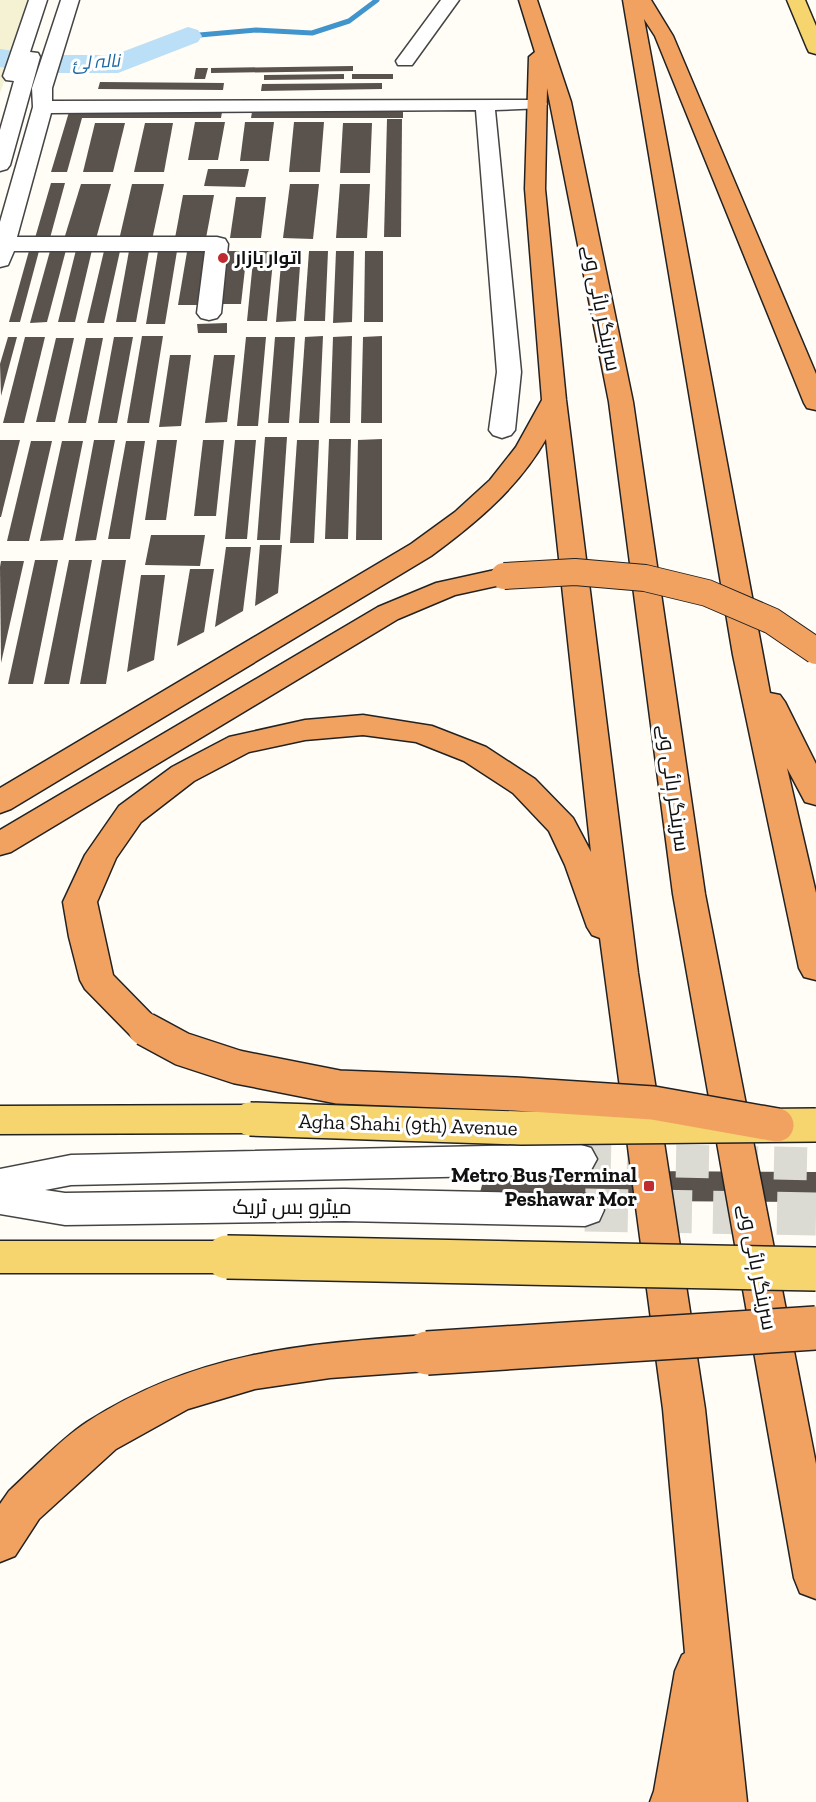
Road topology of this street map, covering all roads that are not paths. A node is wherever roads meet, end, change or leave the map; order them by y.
1 (38, 0) edge
2 (46, 0) edge
3 (70, 0) edge
4 (450, 0) edge
5 (528, 0) edge
6 (632, 0) edge
7 (642, 0) edge
8 (796, 0) edge
9 (538, 32) junction
10 (32, 34) junction
11 (814, 38) edge
12 (405, 61) dead end
13 (30, 91) junction
14 (537, 104) junction
15 (485, 105) junction
16 (0, 112) edge
17 (0, 165) edge
18 (2, 252) edge
19 (209, 313) dead end
20 (555, 400) junction
21 (816, 403) edge
22 (502, 430) dead end
23 (816, 651) edge
24 (747, 655) junction
25 (816, 795) edge
26 (0, 802) edge
27 (0, 844) edge
28 (816, 968) edge
29 (621, 973) junction
30 (0, 1120) edge
31 (777, 1125) junction
32 (816, 1125) edge
33 (578, 1159) tunnel mouth
34 (0, 1184) edge
35 (0, 1199) edge
36 (585, 1210) tunnel mouth
37 (0, 1257) edge
38 (816, 1269) edge
39 (816, 1328) edge
40 (0, 1541) edge
41 (816, 1578) edge
42 (703, 1591) junction
43 (674, 1802) edge
44 (723, 1802) edge

1 - 10 street
2 - 10 street
3 - 13 street
4 - 12 street
5 - 9 highway, سرینگر ہائی وے
6 - 24 highway
7 - 21 highway
8 - 11 main road
9 - 14 highway
9 - 41 highway, سرینگر ہائی وے
10 - 13 street
13 - 15 street
13 - 16 street
13 - 17 street
13 - 18 street
14 - 15 street
14 - 20 highway
15 - 22 street
18 - 19 street
20 - 26 highway
20 - 29 highway
23 - 27 highway, bridge
24 - 25 highway
24 - 28 highway
29 - 31 highway, bridge
29 - 42 highway
30 - 31 main road, Agha Shahi (9th) Avenue, bridge
31 - 32 main road, Agha Shahi (9th) Avenue, bridge
33 - 34 street, میٹرو بس ٹریک
35 - 36 street, میٹرو بس ٹریک
37 - 38 main road, bridge
39 - 40 highway, bridge
42 - 43 highway
42 - 44 highway

